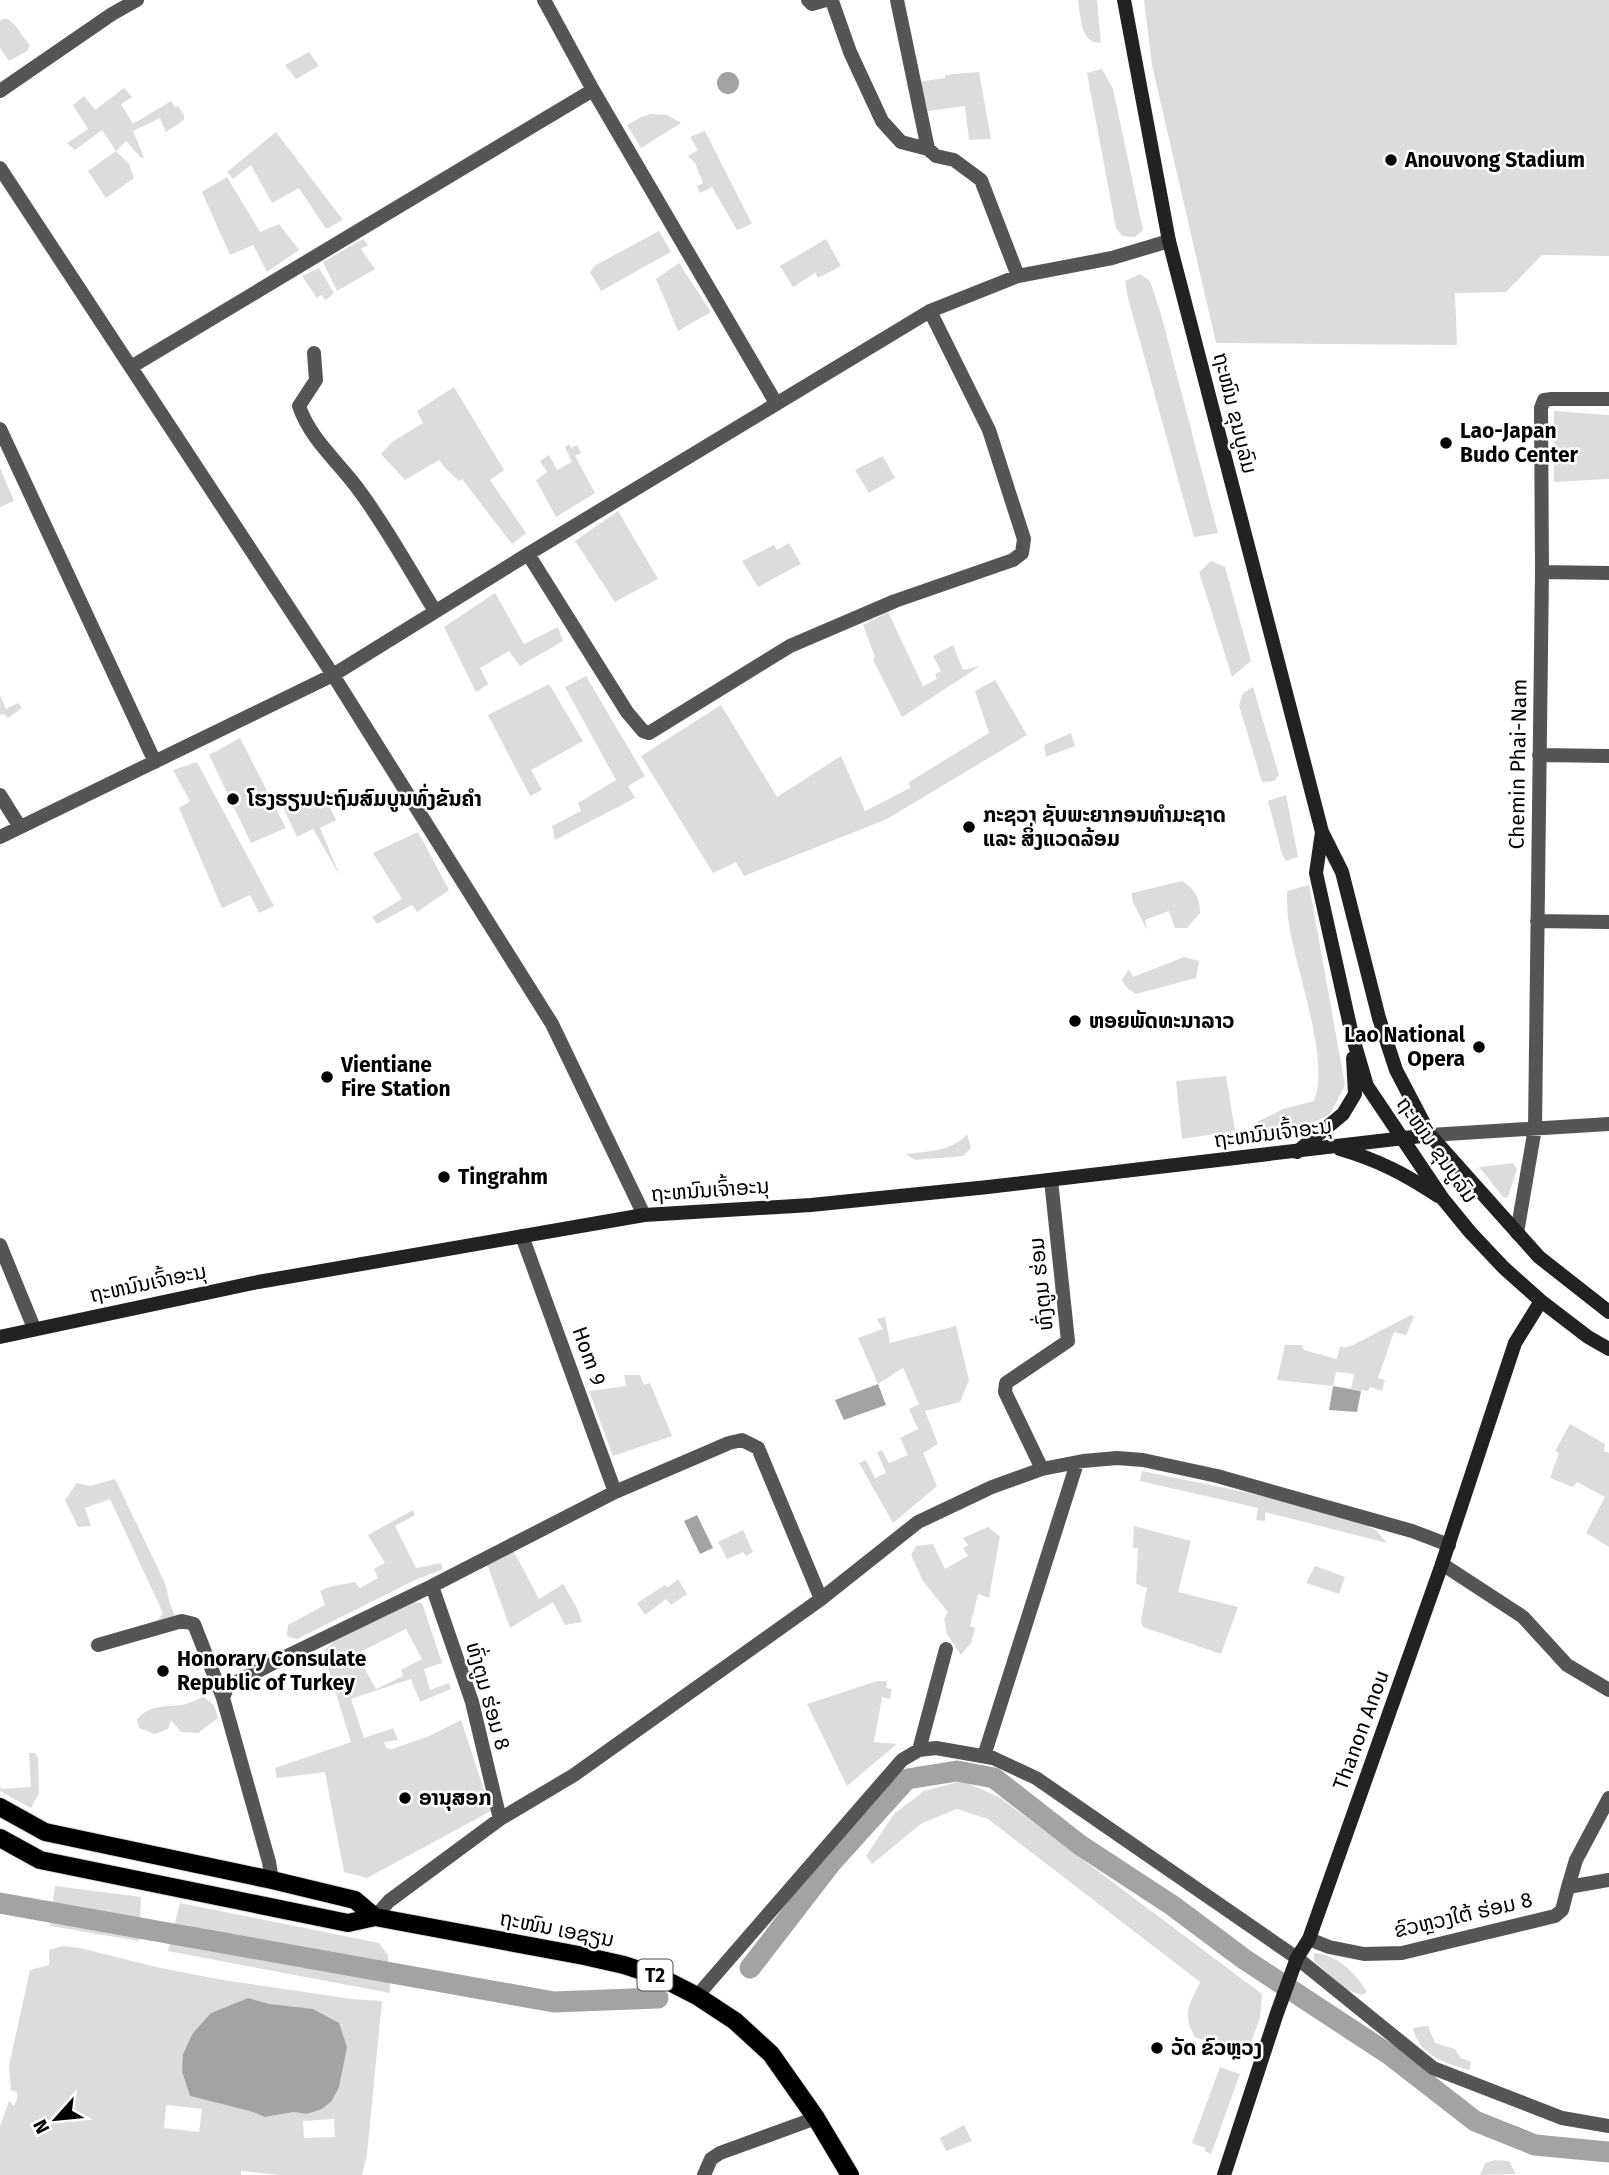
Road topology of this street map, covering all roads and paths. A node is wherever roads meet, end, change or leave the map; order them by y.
1 (137, 0) edge
2 (544, 0) edge
3 (808, 0) edge
4 (826, 0) edge
5 (897, 0) edge
6 (1124, 0) edge
7 (593, 90) junction
8 (0, 91) edge
9 (928, 149) junction
10 (0, 168) edge
11 (1169, 241) junction
12 (1018, 276) junction
13 (930, 310) junction
14 (314, 354) dead end
15 (131, 367) junction
16 (1609, 399) edge
17 (776, 403) junction
18 (0, 429) edge
19 (528, 554) junction
20 (1542, 572) junction
21 (1609, 573) edge
22 (435, 611) junction
23 (333, 675) junction
24 (1539, 755) junction
25 (1609, 755) edge
26 (155, 762) junction
27 (0, 795) edge
28 (20, 827) junction
29 (1322, 832) junction
30 (0, 837) edge
31 (1537, 921) junction
32 (1609, 922) edge
33 (1352, 1035) junction
34 (1609, 1124) edge
35 (1535, 1128) junction
36 (1430, 1135) junction
37 (1401, 1138) junction
38 (1332, 1147) junction
39 (1297, 1152) junction
40 (1051, 1180) junction
41 (1443, 1199) junction
42 (644, 1215) junction
43 (1517, 1233) junction
44 (523, 1236) junction
45 (0, 1245) edge
46 (1541, 1301) junction
47 (1609, 1312) edge
48 (34, 1328) junction
49 (0, 1337) edge
50 (1609, 1349) edge
51 (1077, 1462) junction
52 (1042, 1469) junction
53 (615, 1492) junction
54 (1449, 1545) junction
55 (1442, 1564) junction
56 (432, 1586) junction
57 (821, 1599) junction
58 (98, 1645) dead end
59 (946, 1649) dead end
60 (1609, 1690) edge
61 (223, 1698) junction
62 (919, 1750) junction
63 (984, 1756) junction
64 (1609, 1798) edge
65 (0, 1807) edge
66 (499, 1819) junction
67 (0, 1838) edge
68 (272, 1880) junction
69 (1609, 1880) edge
70 (1568, 1887) junction
71 (375, 1917) junction
72 (1309, 1939) junction
73 (1297, 1958) junction
74 (697, 1996) junction
75 (816, 2118) junction
76 (1609, 2126) edge
77 (704, 2175) edge
78 (850, 2175) edge
79 (1224, 2175) edge

1 - 8 street
2 - 7 street
3 - 4 street
4 - 9 street
5 - 9 street
6 - 11 street, ຖະໜົນ ຂຸນບູລົມ
7 - 15 street
7 - 17 street
9 - 12 street
10 - 15 street
11 - 12 street
11 - 29 street, ຖະໜົນ ຂຸນບູລົມ
12 - 13 street
13 - 17 street
13 - 19 street
14 - 22 street
15 - 23 street
16 - 20 street, Chemin Phai-Nam
17 - 19 street
18 - 26 street
19 - 22 street
20 - 21 street
20 - 24 street, Chemin Phai-Nam
22 - 23 street
23 - 26 street
23 - 42 street
24 - 25 street
24 - 31 street, Chemin Phai-Nam
26 - 28 street
27 - 28 street
28 - 30 street
29 - 33 street, ຖະໜົນ ຂຸນບູລົມ
29 - 36 street, ຖະໜົນ ຂຸນບູລົມ
31 - 32 street
31 - 35 street, Chemin Phai-Nam
33 - 37 street, ຖະໜົນ ຂຸນບູລົມ
33 - 39 street
34 - 35 street
35 - 36 street
35 - 43 street, Chemin Phai-Nam
36 - 37 street, ຖະຫນົນເຈົ້າອະນຸ
36 - 43 street, ຖະໜົນ ຂຸນບູລົມ
37 - 38 street, ຖະຫນົນເຈົ້າອະນຸ
37 - 41 street, ຖະໜົນ ຂຸນບູລົມ
38 - 39 street, ຖະຫນົນເຈົ້າອະນຸ
38 - 41 street
39 - 40 street, ຖະຫນົນເຈົ້າອະນຸ
40 - 42 street, ຖະຫນົນເຈົ້າອະນຸ
40 - 52 street, ທົ່ງຕູມ ຮ່ອມ
41 - 46 street, ຖະໜົນ ຂຸນບູລົມ
42 - 44 street, ຖະຫນົນເຈົ້າອະນຸ
43 - 47 street, ຖະໜົນ ຂຸນບູລົມ
44 - 48 street, ຖະຫນົນເຈົ້າອະນຸ
44 - 53 street, Hom 9
45 - 48 street
46 - 50 street, ຖະໜົນ ຂຸນບູລົມ
46 - 54 street, Thanon Anou
48 - 49 street, ຖະຫນົນເຈົ້າອະນຸ
51 - 52 street
51 - 54 street
51 - 63 street
52 - 57 street
53 - 56 street
53 - 57 street
54 - 55 street, Thanon Anou
55 - 60 street
55 - 72 street, Thanon Anou
56 - 61 street
56 - 66 street, ທົ່ງຕູມ ຮ່ອມ 8
57 - 66 street
58 - 61 street
59 - 62 street
61 - 68 street
62 - 63 street
62 - 74 street
63 - 73 street
64 - 70 street
65 - 68 main road, ຖະໜົນ ເອຊຽນ / T2
66 - 71 street
67 - 71 main road, ຖະໜົນ ເອຊຽນ / T2
68 - 71 main road, ຖະໜົນ ເອຊຽນ / T2
69 - 70 street
70 - 72 street, ຂົວຫຼວງໃຕ້ ຮ່ອມ 8
71 - 74 main road, ຖະໜົນ ເອຊຽນ / T2
72 - 73 street, Thanon Anou
73 - 76 street
73 - 79 street, Thanon Anou
74 - 75 main road, ຖະໜົນ ເອຊຽນ / T2
75 - 77 street
75 - 78 main road, ຖະໜົນ ເອຊຽນ / T2

